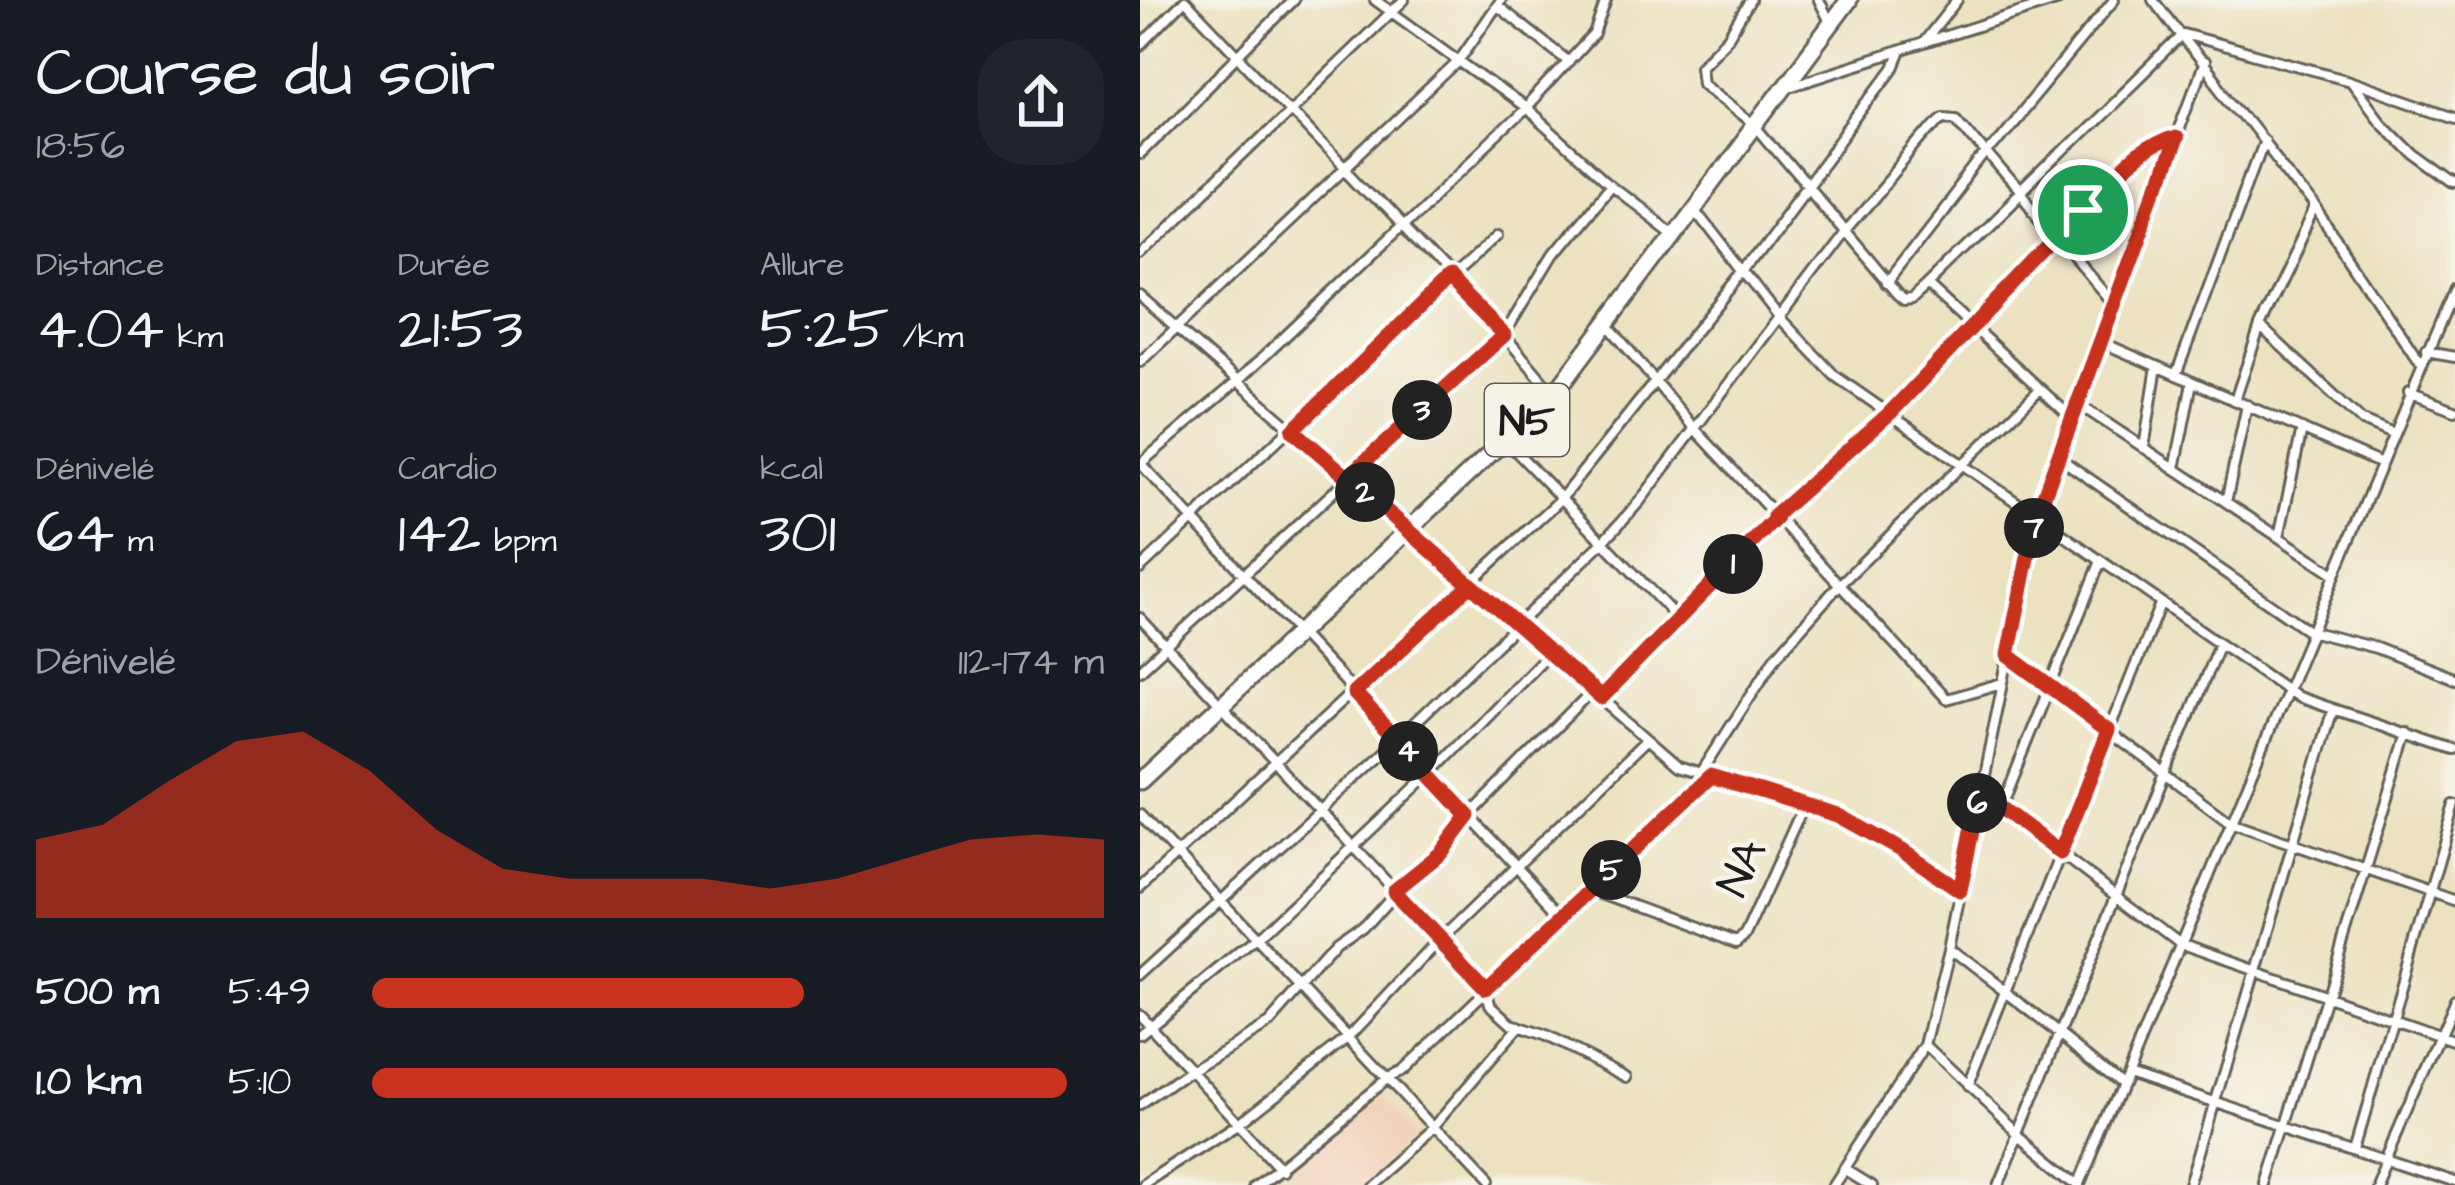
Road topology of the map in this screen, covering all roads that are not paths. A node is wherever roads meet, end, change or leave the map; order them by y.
1 (1185, 0) edge
2 (1294, 0) edge
3 (1375, 0) edge
4 (1404, 0) edge
5 (1750, 0) edge
6 (1819, 0) edge
7 (1849, 0) edge
8 (1958, 0) edge
9 (2059, 0) edge
10 (2114, 0) edge
11 (2153, 0) edge
12 (1602, 2) edge
13 (1500, 3) edge
14 (1391, 13) junction
15 (1831, 23) junction
16 (2182, 34) junction
17 (1923, 44) junction
18 (1140, 46) edge
19 (1901, 51) junction
20 (1239, 55) junction
21 (1569, 62) junction
22 (2204, 62) junction
23 (1457, 63) junction
24 (2350, 80) junction
25 (1782, 88) junction
26 (1525, 109) junction
27 (1292, 112) junction
28 (2455, 117) edge
29 (1755, 125) junction
30 (2176, 137) junction
31 (2263, 140) junction
32 (1987, 152) junction
33 (1140, 154) edge
34 (1346, 170) junction
35 (2455, 184) edge
36 (1610, 185) junction
37 (1810, 186) junction
38 (2022, 194) junction
39 (1693, 207) junction
40 (2316, 210) junction
41 (1399, 226) junction
42 (1844, 230) junction
43 (1673, 233) junction
44 (1498, 234) dead end
45 (2056, 235) junction
46 (1140, 254) edge
47 (1745, 269) junction
48 (1448, 279) junction
49 (1886, 283) junction
50 (1927, 284) junction
51 (2455, 288) edge
52 (1140, 296) edge
53 (2114, 305) junction
54 (1780, 318) junction
55 (1607, 324) junction
56 (1971, 325) junction
57 (2260, 326) junction
58 (1176, 328) junction
59 (1504, 335) junction
60 (2101, 342) junction
61 (2426, 352) junction
62 (2455, 357) edge
63 (1140, 362) edge
64 (2420, 365) junction
65 (2157, 366) junction
66 (2176, 375) junction
67 (1656, 380) junction
68 (1238, 381) junction
69 (2192, 382) junction
70 (2040, 389) junction
71 (2408, 393) junction
72 (1554, 394) junction
73 (2235, 400) junction
74 (2078, 404) junction
75 (2247, 405) junction
76 (2455, 410) edge
77 (1890, 413) junction
78 (2072, 418) junction
79 (1693, 427) junction
80 (2302, 429) junction
81 (1293, 430) junction
82 (2392, 434) junction
83 (1506, 441) junction
84 (2144, 448) junction
85 (2058, 457) junction
86 (1140, 463) edge
87 (2379, 463) junction
88 (1964, 464) junction
89 (2175, 469) junction
90 (1348, 477) junction
91 (1560, 500) junction
92 (2226, 502) junction
93 (2037, 514) junction
94 (1775, 517) junction
95 (1195, 519) junction
96 (1409, 531) junction
97 (2279, 537) junction
98 (1602, 543) junction
99 (2102, 561) junction
100 (1140, 569) edge
101 (1244, 573) junction
102 (2333, 573) junction
103 (1470, 585) junction
104 (1839, 585) junction
105 (2160, 603) junction
106 (1140, 618) edge
107 (1680, 620) junction
108 (1517, 627) junction
109 (2309, 631) junction
110 (1298, 633) junction
111 (2219, 644) junction
112 (1166, 646) junction
113 (1549, 652) junction
114 (2008, 655) junction
115 (1140, 670) edge
116 (2455, 679) edge
117 (2002, 683) junction
118 (2050, 687) junction
119 (2284, 690) junction
120 (1354, 693) junction
121 (1597, 694) junction
122 (1222, 706) junction
123 (2332, 712) junction
124 (2109, 730) junction
125 (2408, 733) junction
126 (1648, 739) junction
127 (1397, 740) junction
128 (2455, 750) edge
129 (1276, 764) junction
130 (2166, 772) junction
131 (1430, 774) junction
132 (1706, 774) junction
133 (1140, 781) edge
134 (1980, 792) junction
135 (1804, 805) junction
136 (2455, 805) edge
137 (2001, 808) junction
138 (1320, 811) junction
139 (1140, 815) edge
140 (1469, 816) junction
141 (2230, 822) junction
142 (2293, 843) junction
143 (1354, 847) junction
144 (1178, 853) junction
145 (2060, 853) junction
146 (1516, 866) junction
147 (2366, 869) junction
148 (1140, 888) edge
149 (1590, 890) junction
150 (1960, 890) junction
151 (1394, 891) junction
152 (2429, 892) junction
153 (2115, 895) junction
154 (1221, 899) junction
155 (2455, 902) edge
156 (1563, 916) junction
157 (1257, 938) junction
158 (1440, 940) junction
159 (2179, 944) junction
160 (1949, 948) junction
161 (2255, 971) junction
162 (1140, 975) edge
163 (1303, 988) junction
164 (1486, 988) junction
165 (2004, 993) junction
166 (2326, 996) junction
167 (2455, 1000) edge
168 (1140, 1015) edge
169 (2392, 1020) junction
170 (1519, 1025) junction
171 (1151, 1027) junction
172 (2061, 1031) junction
173 (1140, 1034) edge
174 (2440, 1036) junction
175 (1349, 1037) junction
176 (2455, 1041) edge
177 (1925, 1045) junction
178 (1191, 1070) junction
179 (2126, 1072) junction
180 (1627, 1077) dead end
181 (1387, 1078) junction
182 (2122, 1085) junction
183 (1967, 1087) junction
184 (2216, 1102) junction
185 (1140, 1106) edge
186 (1238, 1124) junction
187 (2286, 1126) junction
188 (1433, 1127) junction
189 (2020, 1135) junction
190 (2354, 1148) junction
191 (2386, 1159) junction
192 (1280, 1168) junction
193 (1846, 1169) junction
194 (2455, 1182) edge
195 (1143, 1185) edge
196 (1256, 1185) edge
197 (1367, 1185) edge
198 (1486, 1185) edge
199 (1834, 1185) edge
200 (1872, 1185) edge
201 (1998, 1185) edge
202 (2080, 1185) edge
203 (2191, 1185) edge
204 (2268, 1185) edge
205 (2374, 1185) edge

1 - 18 street
1 - 20 street
2 - 20 street
3 - 14 street
4 - 14 street
5 - 29 street
6 - 15 street
7 - 15 highway, N5
8 - 17 street
9 - 17 street
10 - 32 street
11 - 16 street
12 - 21 street
13 - 21 street
13 - 23 street
14 - 23 street
14 - 27 street
15 - 25 highway, N5
16 - 22 street
16 - 24 street
16 - 38 street
17 - 19 street
19 - 25 street
19 - 37 street
20 - 27 street
20 - 33 street
21 - 26 street
22 - 30 street
22 - 31 street
23 - 26 street
23 - 34 street
24 - 28 street
24 - 35 street
25 - 29 highway, N5
26 - 36 street
26 - 41 street
27 - 34 street
27 - 46 street
29 - 37 street
29 - 39 highway, N5
30 - 45 street
30 - 53 street
31 - 40 street
31 - 66 street
32 - 38 street
32 - 42 street
32 - 49 street
34 - 41 street
34 - 58 street
36 - 43 street
36 - 59 street
37 - 42 street
37 - 47 street
38 - 45 street
38 - 50 street
39 - 43 highway, N5
39 - 47 street
40 - 57 street
40 - 64 street
41 - 48 street
41 - 68 street
42 - 49 street
42 - 54 street
43 - 55 highway, N5
44 - 48 street
45 - 53 street
45 - 56 street
47 - 54 street
47 - 67 street
48 - 59 street
48 - 81 street
49 - 50 street
50 - 56 street
51 - 61 street
52 - 58 street
53 - 60 street
54 - 77 street
54 - 79 street
55 - 67 street
55 - 72 highway, N5
56 - 70 street
56 - 77 street
57 - 73 street
57 - 82 street
58 - 63 street
58 - 68 street
59 - 72 street
59 - 90 street
60 - 65 street
60 - 74 street
61 - 62 street
61 - 64 street
64 - 71 street
65 - 66 street
65 - 84 street
66 - 69 street
67 - 79 street
67 - 91 street
68 - 81 street
68 - 86 street
69 - 73 street
69 - 89 street
70 - 78 street
70 - 88 street
71 - 76 street
71 - 82 street
72 - 83 highway, N5
73 - 75 street
74 - 78 street
74 - 84 street
75 - 80 street
75 - 92 street
77 - 88 street
77 - 94 street
78 - 85 street
79 - 94 street
79 - 98 street
80 - 87 street
80 - 97 street
81 - 90 street
81 - 95 street
82 - 87 street
83 - 91 street
83 - 96 highway, N5
84 - 89 street
85 - 93 street
85 - 109 street
86 - 95 street
87 - 102 street
88 - 93 street
88 - 104 street
89 - 92 street
90 - 96 street
90 - 101 street
91 - 98 street
91 - 103 street
92 - 97 street
93 - 99 street
93 - 114 street
94 - 104 street
94 - 107 street
95 - 100 street
95 - 101 street
96 - 103 street
96 - 110 highway, N5
97 - 102 street
98 - 107 street
98 - 108 street
99 - 105 street
99 - 118 street
101 - 110 street
101 - 112 street
102 - 109 street
103 - 108 street
103 - 120 street
104 - 117 street
104 - 132 street
105 - 111 street
105 - 124 street
106 - 112 street
107 - 121 street
108 - 113 street
108 - 127 street
109 - 116 street
109 - 119 street
110 - 120 street
110 - 122 highway, N5
111 - 119 street
111 - 130 street
112 - 115 street
112 - 122 street
113 - 121 street
113 - 131 street
114 - 117 street
114 - 118 street
117 - 134 street
118 - 124 street
118 - 137 street
119 - 123 street
119 - 141 street
120 - 127 street
120 - 129 street
121 - 126 street
121 - 140 street
122 - 129 street
122 - 133 highway, N5
123 - 125 street
123 - 142 street
124 - 130 street
124 - 145 street
125 - 128 street
125 - 147 street
126 - 132 street
126 - 146 street
127 - 131 street
127 - 138 street
129 - 138 street
129 - 144 street
130 - 141 street
130 - 153 street
131 - 140 street
131 - 143 street
132 - 135 street
132 - 149 street
134 - 137 street
134 - 150 street
135 - 149 street, NA
135 - 150 street
136 - 152 street
137 - 145 street
138 - 143 street
138 - 154 street
139 - 144 street
140 - 146 street
140 - 151 street
141 - 142 street
141 - 159 street
142 - 147 street
142 - 161 street
143 - 151 street
143 - 157 street
144 - 148 street
144 - 154 street
145 - 153 street
145 - 165 street
146 - 156 street
146 - 158 street
147 - 152 street
147 - 166 street
149 - 156 street
150 - 160 street
151 - 158 street
151 - 163 street
152 - 155 street
152 - 169 street
153 - 159 street
153 - 172 street
154 - 157 street
154 - 162 street
156 - 164 street
157 - 163 street
157 - 171 street
158 - 164 street
158 - 175 street
159 - 161 street
159 - 179 street
160 - 165 street
160 - 177 street
161 - 166 street
161 - 184 street
163 - 175 street
163 - 178 street
164 - 170 street
164 - 181 street
165 - 172 street
165 - 183 street
166 - 169 street
166 - 187 street
167 - 174 street
168 - 171 street
169 - 174 street
169 - 190 street
170 - 180 street
170 - 188 street
171 - 173 street
171 - 178 street
172 - 182 street
172 - 189 street
174 - 176 street
174 - 191 street
175 - 181 street
175 - 186 street
177 - 183 street
177 - 193 street
178 - 185 street
178 - 186 street
179 - 182 street
179 - 184 street
181 - 188 street
181 - 192 street
182 - 202 street
183 - 189 street
184 - 187 street
184 - 203 street
186 - 192 street
186 - 195 street
187 - 190 street
187 - 204 street
188 - 197 street
188 - 198 street
189 - 201 street
189 - 202 street
190 - 191 street
191 - 194 street
191 - 205 street
192 - 196 street
193 - 199 street
193 - 200 street

